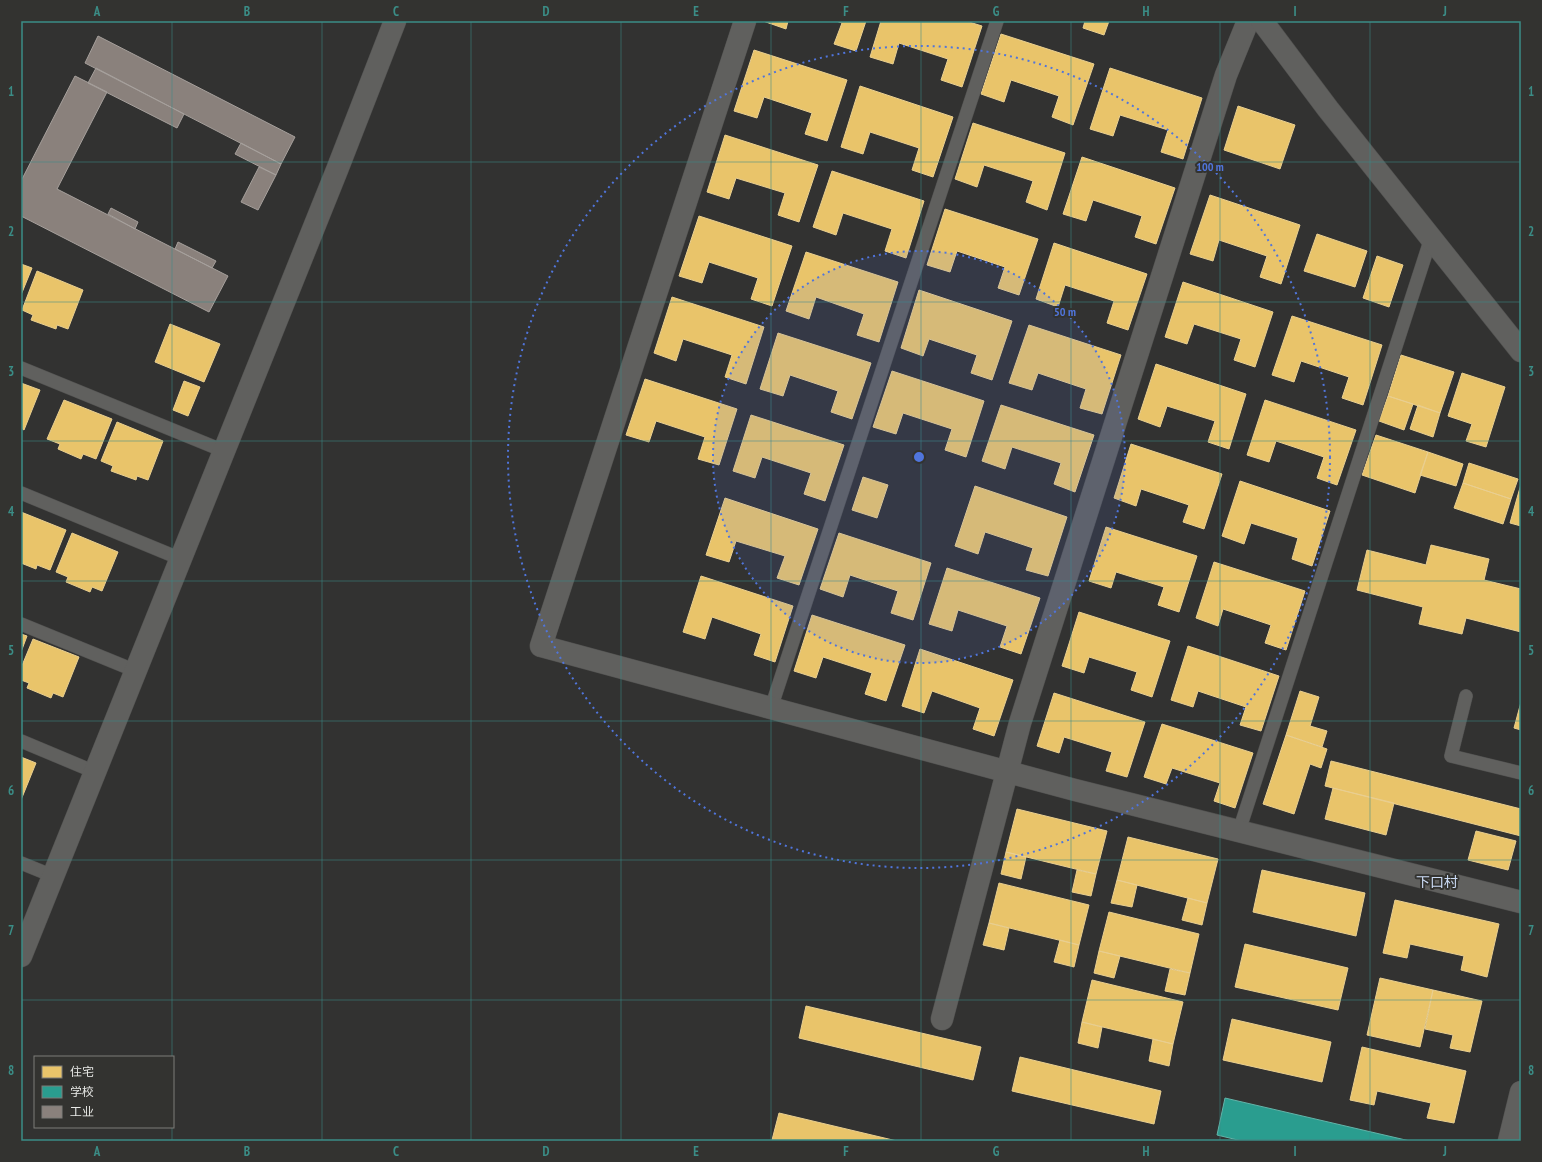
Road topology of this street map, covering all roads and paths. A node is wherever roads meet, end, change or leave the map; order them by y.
1 (395, 21) edge
2 (746, 21) edge
3 (997, 21) edge
4 (1248, 21) edge
5 (1262, 21) edge
6 (1431, 238) junction
7 (1521, 351) edge
8 (21, 368) edge
9 (224, 450) junction
10 (21, 493) edge
11 (181, 559) junction
12 (21, 624) edge
13 (136, 671) junction
14 (1466, 696) dead end
15 (772, 708) junction
16 (21, 741) edge
17 (1007, 771) junction
18 (95, 772) junction
19 (1521, 773) edge
20 (1239, 831) junction
21 (21, 863) edge
22 (53, 876) junction
23 (1521, 902) edge
24 (21, 956) edge
25 (942, 1019) dead end
26 (1521, 1092) edge
27 (1509, 1141) edge

1 - 9 street
2 - 15 street
3 - 15 lane
4 - 17 street
5 - 6 street
6 - 7 street
6 - 20 lane
8 - 9 lane
9 - 11 street
10 - 11 lane
11 - 13 street
12 - 13 lane
13 - 18 street
14 - 19 lane
15 - 17 street
16 - 18 lane
17 - 20 street
17 - 25 street
18 - 22 street
20 - 23 street
21 - 22 lane
22 - 24 street
26 - 27 street

